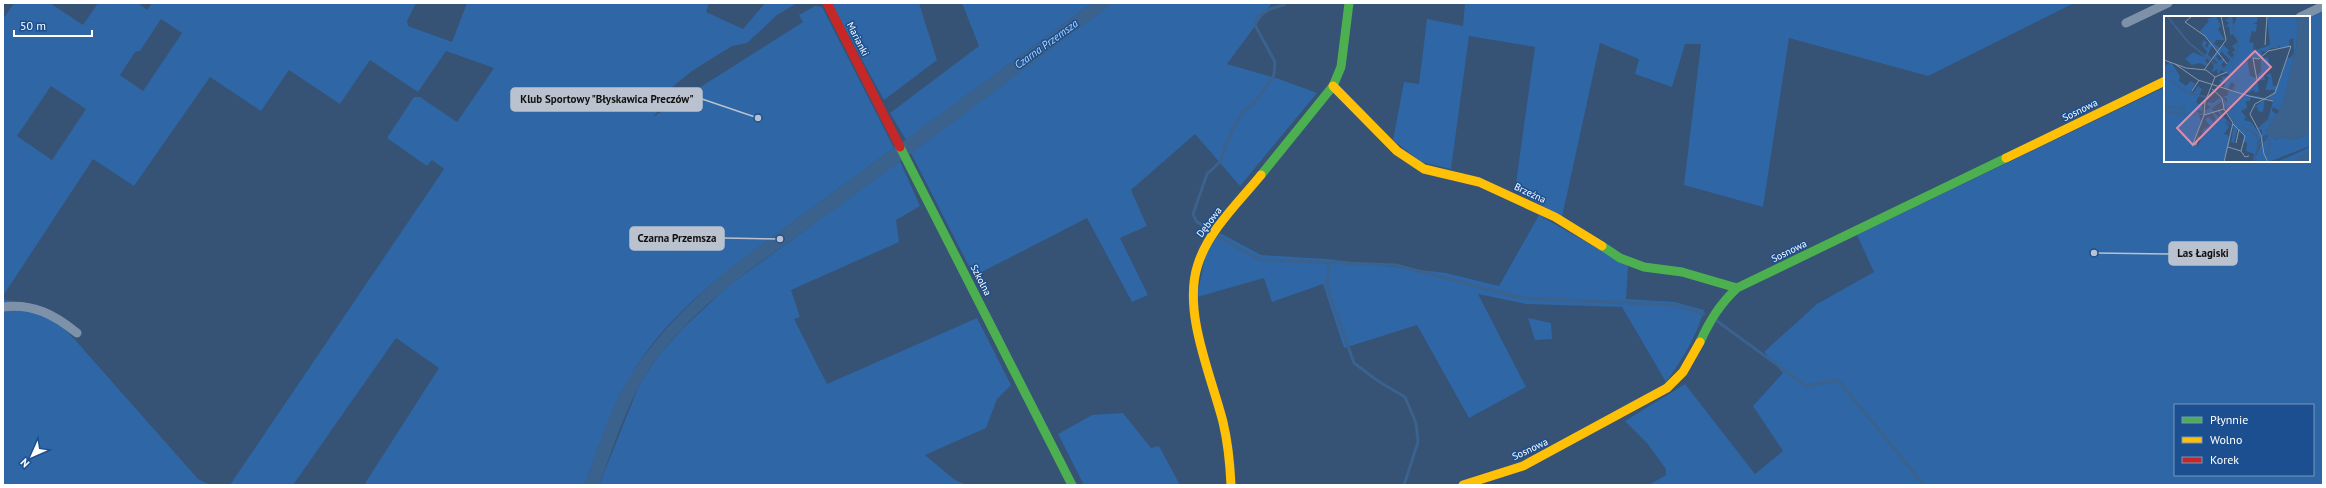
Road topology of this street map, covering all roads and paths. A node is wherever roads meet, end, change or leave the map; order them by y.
1 (827, 3) edge
2 (1349, 3) edge
3 (2168, 3) edge
4 (2323, 6) edge
5 (2302, 16) edge
6 (2126, 23) dead end
7 (2164, 82) edge
8 (869, 86) joint
9 (1333, 86) junction
10 (1737, 288) junction
11 (3, 307) edge
12 (77, 333) dead end
13 (1072, 485) edge
14 (1231, 485) edge
15 (1463, 485) edge

1 - 8 street, Marianki
2 - 9 street, Dębowa
3 - 6 street
4 - 5 street
7 - 10 street, Sosnowa
8 - 13 street, Szkolna
9 - 10 street, Brzeźna
9 - 14 street, Dębowa
10 - 15 street, Sosnowa
11 - 12 street

